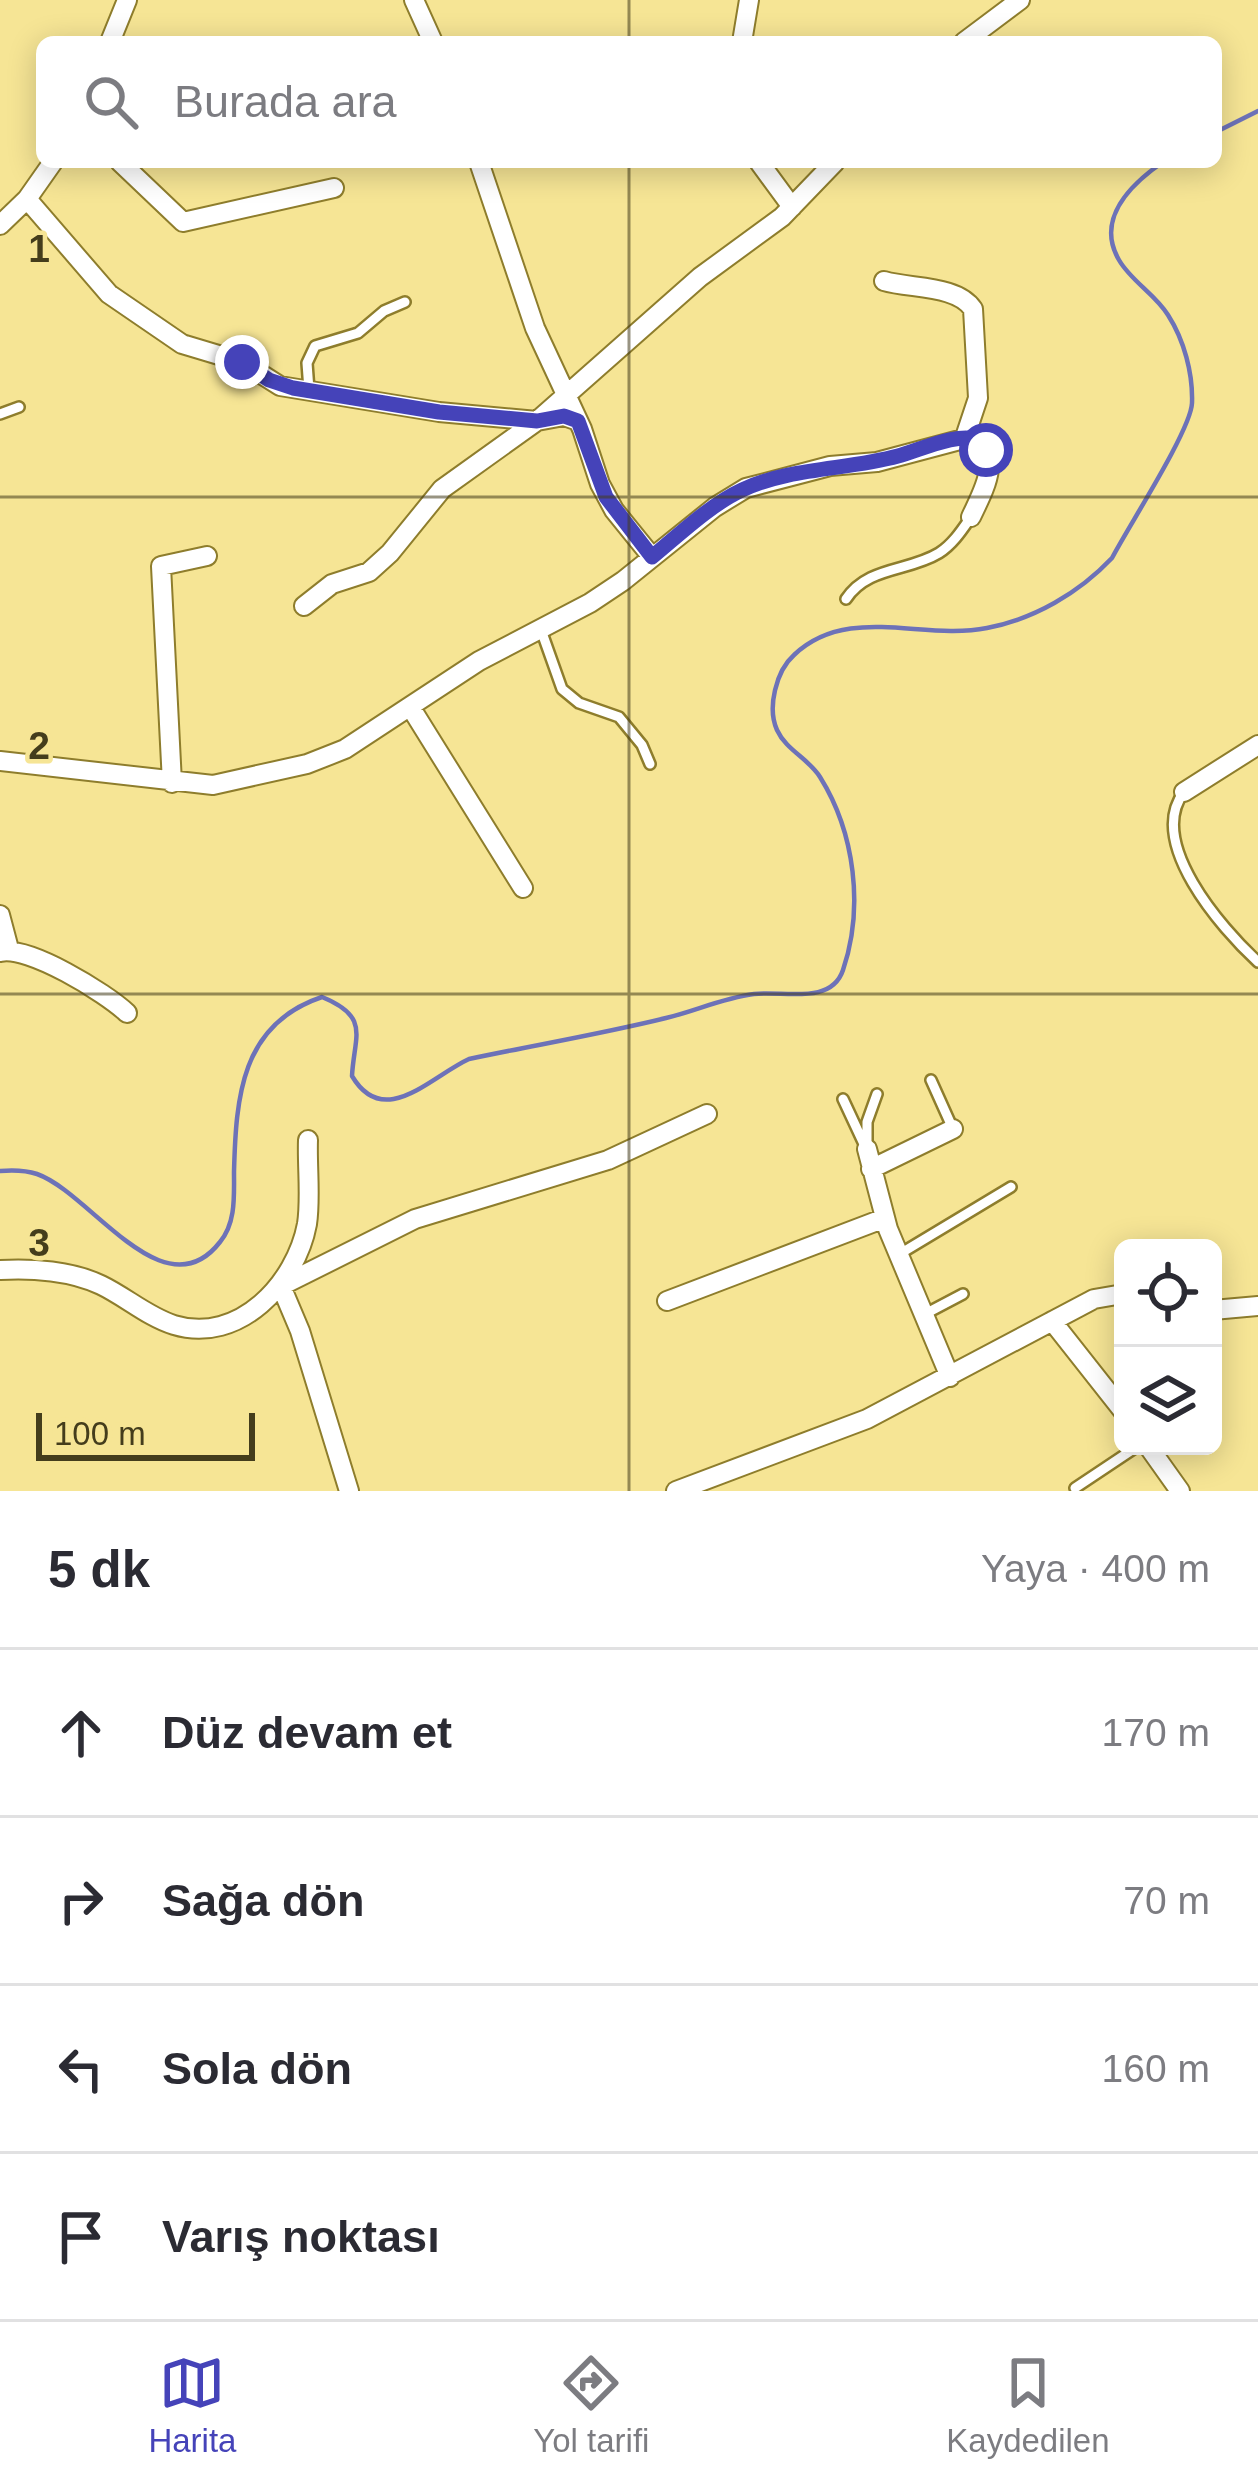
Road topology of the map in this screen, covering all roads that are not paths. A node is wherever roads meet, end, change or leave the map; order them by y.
1 (127, 0) edge
2 (414, 0) edge
3 (749, 0) edge
4 (1020, 0) edge
5 (112, 36) edge
6 (430, 36) edge
7 (743, 36) edge
8 (972, 36) edge
9 (49, 168) edge
10 (126, 168) edge
11 (481, 168) edge
12 (763, 168) edge
13 (829, 168) edge
14 (334, 188) dead end
15 (27, 199) junction
16 (792, 207) junction
17 (0, 224) edge
18 (884, 281) dead end
19 (405, 302) dead end
20 (309, 390) junction
21 (566, 395) junction
22 (19, 407) dead end
23 (0, 414) edge
24 (537, 421) junction
25 (578, 421) junction
26 (965, 437) junction
27 (971, 517) joint
28 (207, 556) dead end
29 (652, 557) junction
30 (846, 599) dead end
31 (304, 605) dead end
32 (540, 627) junction
33 (411, 708) junction
34 (1258, 745) edge
35 (0, 761) edge
36 (650, 764) dead end
37 (172, 783) junction
38 (1184, 792) joint
39 (523, 888) dead end
40 (0, 915) edge
41 (4, 951) edge
42 (1258, 962) edge
43 (127, 1013) dead end
44 (931, 1080) dead end
45 (877, 1094) dead end
46 (843, 1099) dead end
47 (707, 1114) dead end
48 (953, 1129) joint
49 (308, 1140) dead end
50 (869, 1159) junction
51 (1011, 1187) dead end
52 (885, 1218) junction
53 (898, 1255) junction
54 (0, 1270) edge
55 (280, 1286) junction
56 (963, 1294) dead end
57 (1114, 1296) edge
58 (668, 1301) dead end
59 (923, 1316) junction
60 (1052, 1321) junction
61 (950, 1377) junction
62 (1114, 1400) edge
63 (1124, 1455) edge
64 (1154, 1455) edge
65 (1075, 1488) edge
66 (349, 1491) edge
67 (676, 1491) edge
68 (1180, 1491) edge

1 - 5 street
2 - 6 street
3 - 7 street
4 - 8 street
9 - 15 street
10 - 14 street
11 - 21 street
12 - 16 street
13 - 16 street
15 - 17 street
15 - 20 street
16 - 21 street
18 - 26 street
19 - 20 lane
20 - 24 street
21 - 24 street
21 - 25 street
22 - 23 lane
24 - 25 street
24 - 31 street
25 - 29 street
26 - 27 street
26 - 29 street
27 - 30 lane
28 - 37 street
29 - 32 street
32 - 33 street
32 - 36 lane
33 - 37 street
33 - 39 street
34 - 38 street
35 - 37 street
38 - 42 lane
40 - 41 street
41 - 43 street
44 - 48 lane
45 - 50 lane
46 - 50 lane
47 - 55 street
48 - 50 street
49 - 55 street
50 - 52 street
51 - 53 lane
52 - 53 street
52 - 58 street
53 - 59 street
54 - 55 street
55 - 66 street
56 - 59 lane
57 - 60 street
59 - 61 street
60 - 61 street
60 - 62 street
61 - 67 street
63 - 65 lane
64 - 68 street

